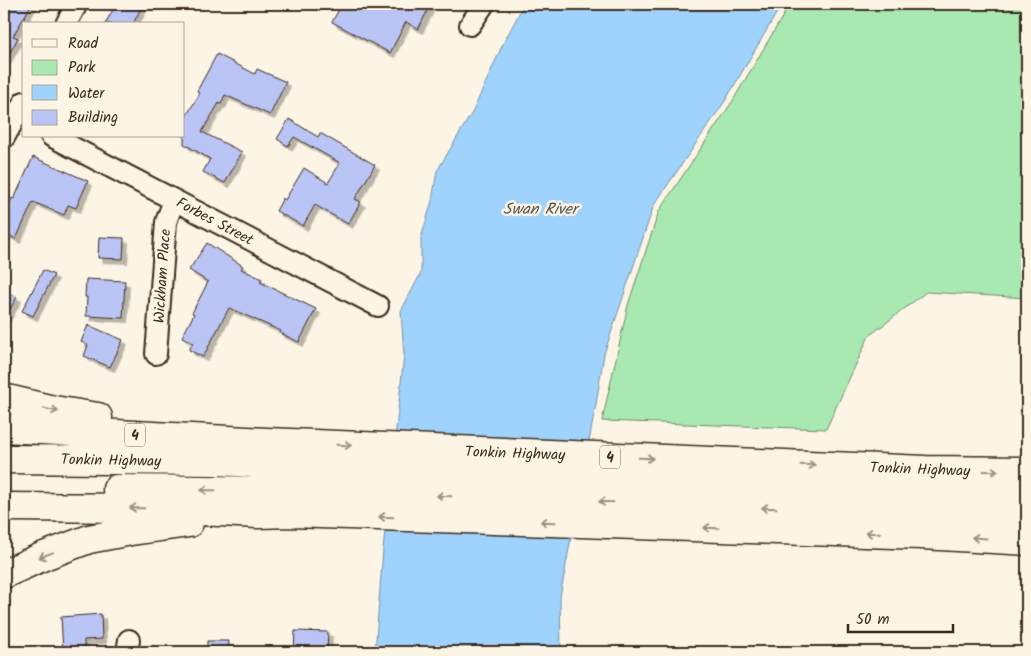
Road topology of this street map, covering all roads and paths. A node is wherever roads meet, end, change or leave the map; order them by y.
1 (77, 4) edge
2 (484, 4) edge
3 (67, 22) edge
4 (470, 25) dead end
5 (21, 114) edge
6 (4, 138) edge
7 (55, 138) edge
8 (174, 200) junction
9 (378, 306) dead end
10 (156, 354) dead end
11 (4, 398) edge
12 (4, 428) edge
13 (267, 442) junction
14 (4, 459) edge
15 (1027, 471) edge
16 (293, 478) junction
17 (4, 489) edge
18 (1027, 496) edge
19 (4, 507) edge
20 (258, 514) junction
21 (1027, 520) edge
22 (1027, 541) edge
23 (4, 574) edge

1 - 3 street
2 - 4 street
5 - 6 street
7 - 8 street, Forbes Street
8 - 9 street, Forbes Street
8 - 10 street, Wickham Place
11 -> 13 highway
12 - 13 highway, Tonkin Highway / 4
13 - 16 highway, Tonkin Highway / 4
14 - 16 highway, Tonkin Highway
16 -> 15 highway, Tonkin Highway / 4
16 -> 17 highway, Tonkin Highway / 4
16 - 18 highway, Tonkin Highway
16 - 20 highway
21 -> 16 highway, Tonkin Highway / 4
22 -> 16 highway
20 -> 19 highway
20 -> 23 highway

